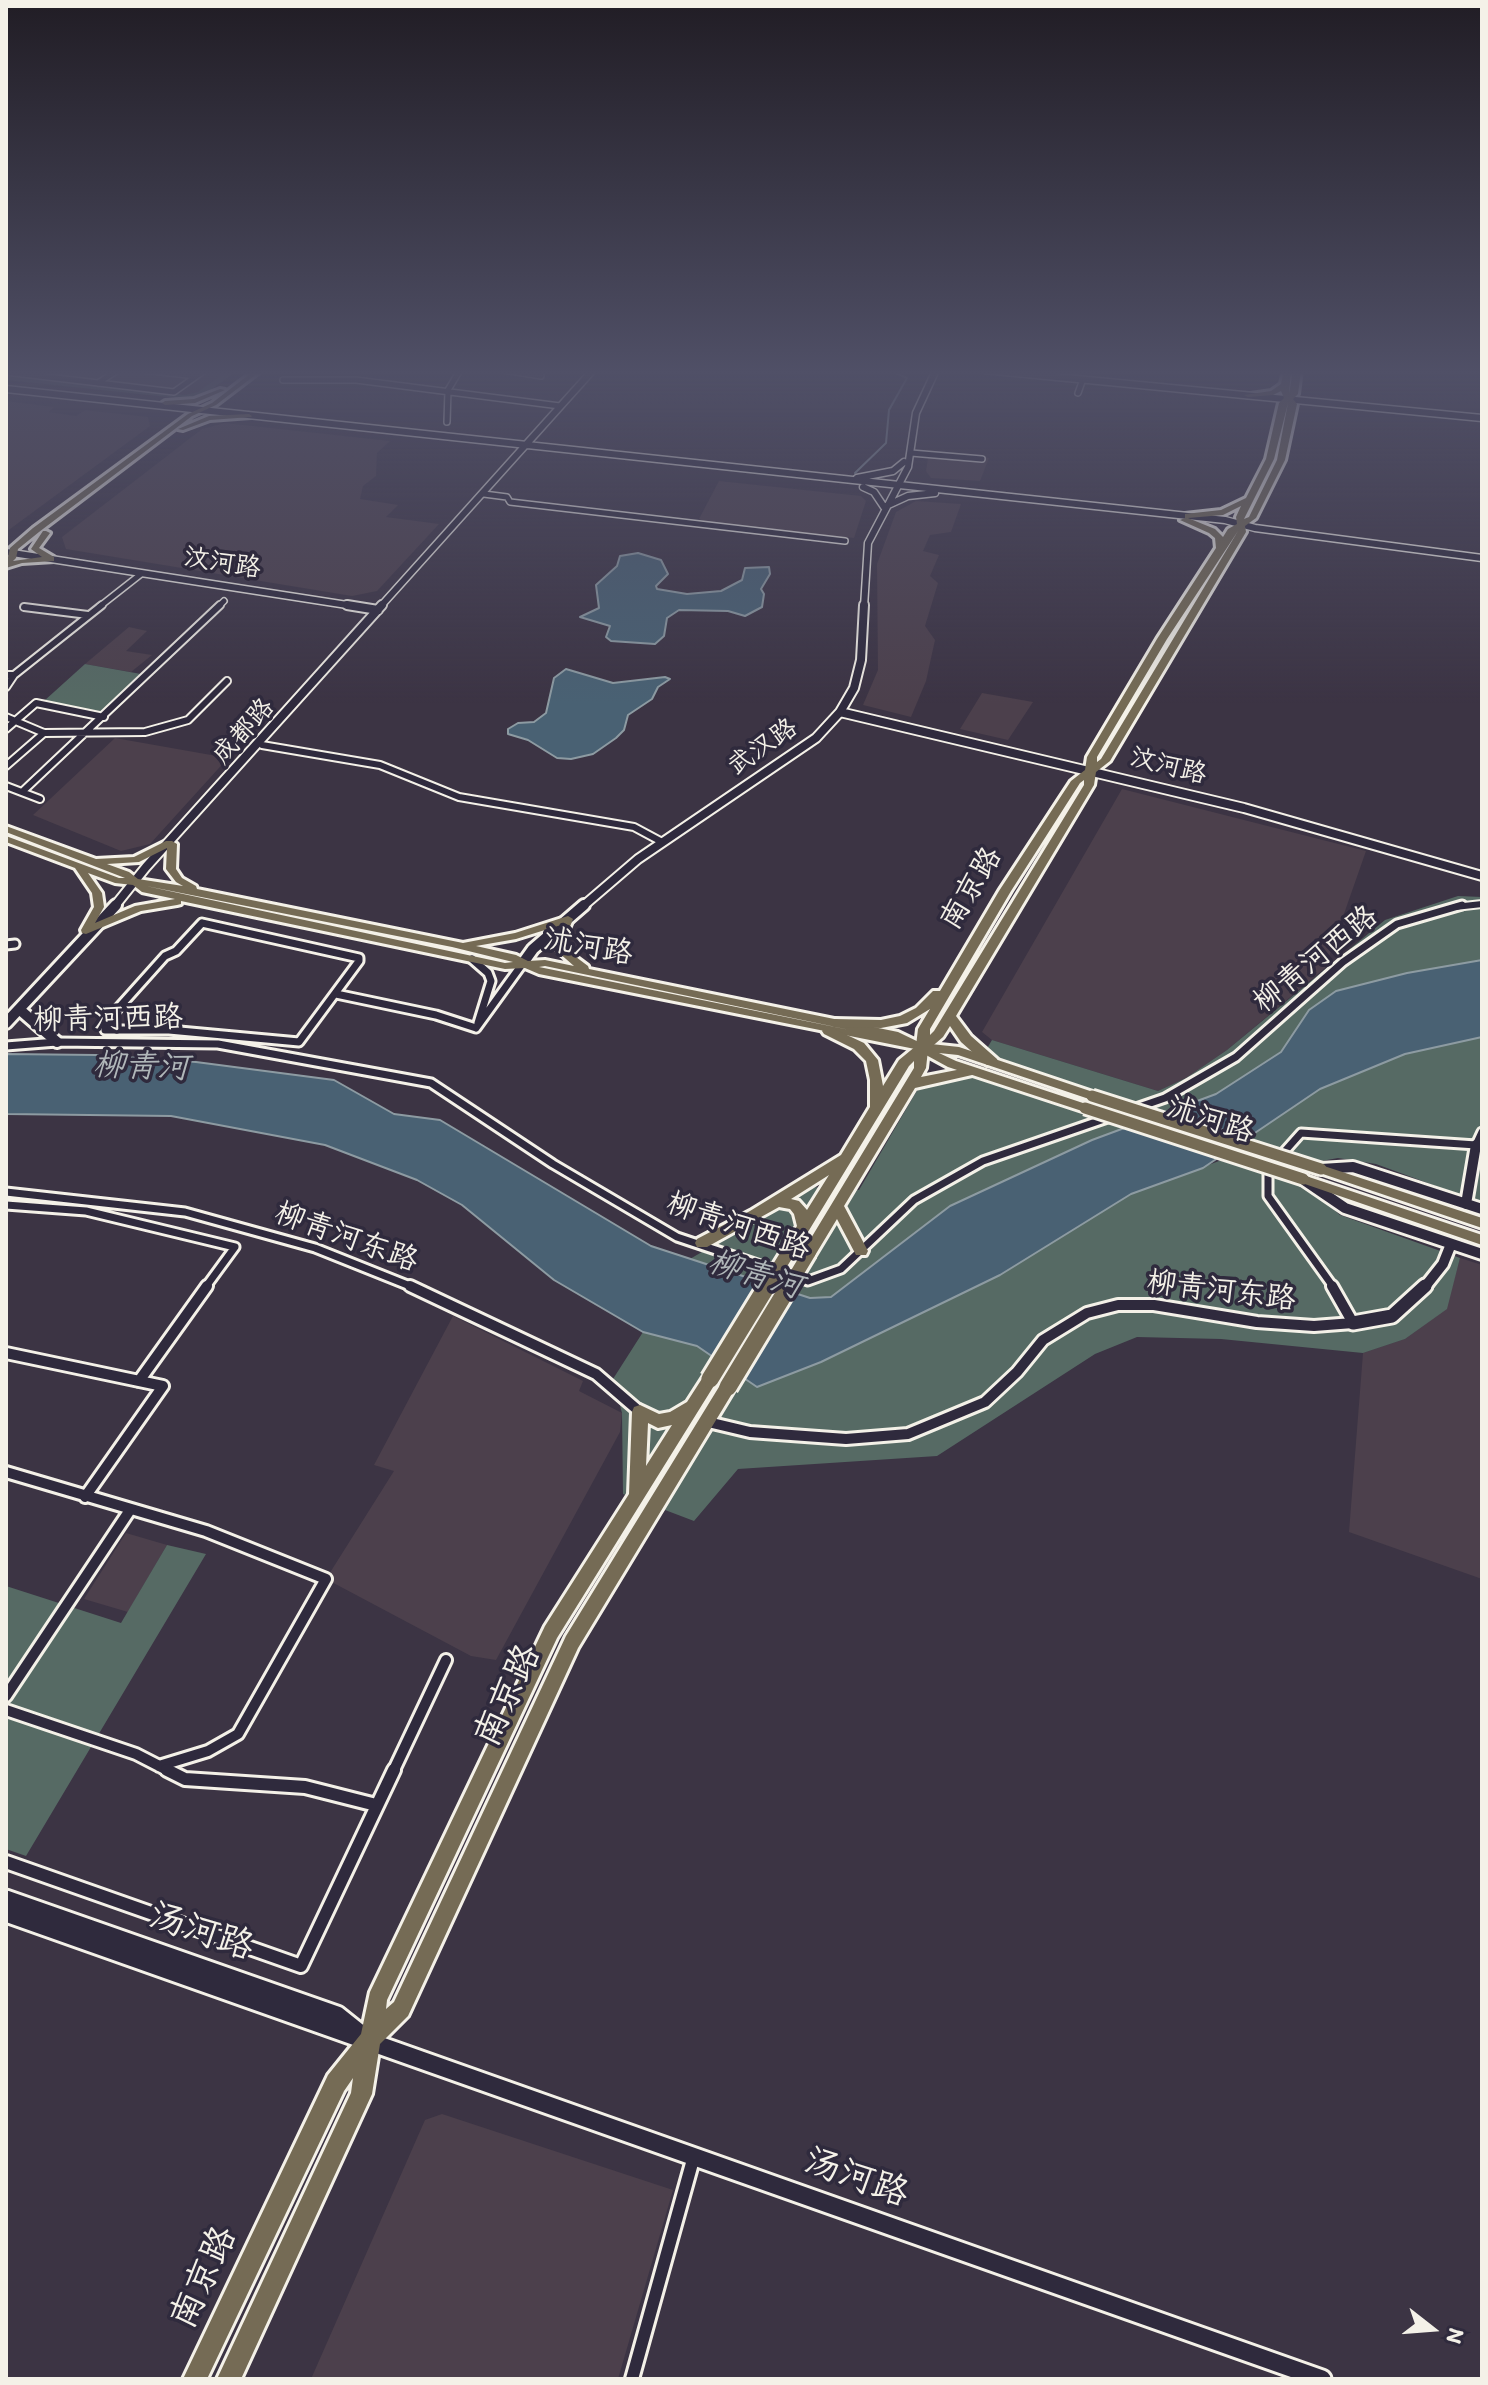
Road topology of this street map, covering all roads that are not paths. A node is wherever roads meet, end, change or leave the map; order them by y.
1 (104, 481) edge
2 (109, 481) edge
3 (493, 481) edge
4 (495, 481) edge
5 (851, 481) edge
6 (858, 481) edge
7 (898, 481) edge
8 (923, 481) edge
9 (1259, 481) edge
10 (1270, 481) edge
11 (896, 486) junction
12 (943, 491) junction
13 (484, 494) junction
14 (1250, 499) junction
15 (884, 507) junction
16 (1186, 518) junction
17 (1242, 525) junction
18 (41, 531) junction
19 (845, 541) dead end
20 (6, 544) edge
21 (1220, 548) junction
22 (8, 553) edge
23 (1482, 555) edge
24 (51, 559) junction
25 (6, 564) edge
26 (141, 574) junction
27 (224, 601) dead end
28 (24, 607) dead end
29 (378, 610) junction
30 (88, 615) junction
31 (6, 675) edge
32 (14, 675) junction
33 (227, 681) dead end
34 (6, 687) edge
35 (840, 712) junction
36 (6, 717) edge
37 (104, 717) junction
38 (15, 721) junction
39 (6, 729) edge
40 (44, 733) junction
41 (85, 734) junction
42 (262, 745) junction
43 (6, 766) edge
44 (1090, 770) junction
45 (6, 786) edge
46 (22, 792) junction
47 (40, 799) dead end
48 (6, 829) edge
49 (6, 839) edge
50 (662, 842) junction
51 (170, 844) junction
52 (83, 863) junction
53 (1482, 876) edge
54 (138, 881) junction
55 (198, 897) junction
56 (1482, 904) edge
57 (568, 919) junction
58 (97, 925) junction
59 (86, 931) junction
60 (452, 944) junction
61 (472, 959) junction
62 (523, 963) junction
63 (594, 973) junction
64 (952, 980) junction
65 (336, 994) junction
66 (11, 1010) edge
67 (950, 1016) junction
68 (6, 1023) edge
69 (831, 1027) junction
70 (476, 1028) junction
71 (57, 1042) junction
72 (6, 1046) edge
73 (924, 1047) junction
74 (992, 1062) junction
75 (972, 1071) junction
76 (911, 1084) junction
77 (876, 1108) junction
78 (1482, 1132) edge
79 (1476, 1145) junction
80 (848, 1155) junction
81 (1321, 1169) junction
82 (1303, 1179) junction
83 (6, 1192) edge
84 (776, 1201) junction
85 (1466, 1204) junction
86 (6, 1205) edge
87 (837, 1206) junction
88 (1482, 1209) edge
89 (1482, 1223) edge
90 (804, 1227) junction
91 (1482, 1240) edge
92 (702, 1243) junction
93 (1451, 1244) junction
94 (861, 1251) junction
95 (1482, 1254) edge
96 (1353, 1323) junction
97 (7, 1355) edge
98 (139, 1381) junction
99 (695, 1403) junction
100 (640, 1412) junction
101 (708, 1422) junction
102 (6, 1472) edge
103 (637, 1496) junction
104 (85, 1497) junction
105 (130, 1510) junction
106 (446, 1660) dead end
107 (6, 1696) edge
108 (6, 1710) edge
109 (159, 1766) junction
110 (376, 1805) junction
111 (6, 1862) edge
112 (6, 1899) edge
113 (6, 1913) edge
114 (369, 2040) junction
115 (694, 2155) junction
116 (195, 2379) edge
117 (229, 2379) edge
118 (632, 2379) edge
119 (1322, 2379) edge

1 - 18 main road
2 - 18 main road
3 - 29 street, 成都路
4 - 13 street, 成都路
5 - 15 street
6 - 11 street
7 - 11 street, 武汉路
8 - 12 street
9 - 14 highway, 南京路
10 - 17 highway, 南京路
11 - 12 street
11 - 15 street, 武汉路
12 - 15 street
12 - 16 street
13 - 19 street
13 - 29 street, 成都路
14 - 16 highway
14 - 17 highway, 南京路
15 - 35 street, 武汉路
16 - 17 street
16 - 21 highway
17 - 21 highway, 南京路
17 - 23 street
17 - 44 highway, 南京路
18 - 20 main road
18 - 22 main road
18 - 24 main road
21 - 44 highway, 南京路
22 - 24 street, 汶河路
22 - 25 main road
24 - 25 main road
24 - 26 street, 汶河路
26 - 29 street, 汶河路
26 - 30 street
27 - 37 street
28 - 30 street
29 - 42 street, 成都路
29 - 51 street, 成都路
30 - 32 street
31 - 32 street
32 - 34 street
33 - 41 street
35 - 44 street, 汶河路
35 - 50 street, 武汉路
36 - 38 street
37 - 38 street
37 - 41 street
38 - 39 street
38 - 40 street
40 - 41 street
40 - 43 street
41 - 46 street
42 - 50 street
42 - 51 street, 成都路
44 - 53 street, 汶河路
44 - 64 highway, 南京路
44 - 67 highway, 南京路
45 - 46 street
46 - 47 street
48 - 52 main road, 沭河路
49 - 52 main road, 沭河路
50 - 57 street, 武汉路
51 - 52 main road
51 - 54 street, 成都路
51 - 55 main road
52 - 54 main road, 沭河路
52 - 59 main road
54 - 55 main road, 沭河路
54 - 58 street, 成都路
54 - 59 street, 成都路
55 - 58 main road
55 - 60 main road, 沭河路
55 - 61 main road, 沭河路
56 - 94 street, 柳青河西路
57 - 60 main road
57 - 62 street, 武汉路
57 - 63 main road
58 - 59 main road
58 - 66 street, 成都路
59 - 66 street, 成都路
60 - 62 main road, 沭河路
61 - 62 main road, 沭河路
61 - 70 street
62 - 63 main road, 沭河路
62 - 69 main road, 沭河路
62 - 70 street
63 - 69 main road, 沭河路
64 - 69 highway
64 - 73 highway, 南京路
65 - 65 street
65 - 70 street
66 - 68 street, 成都路
66 - 71 street
67 - 73 highway, 南京路
67 - 74 highway
69 - 73 main road, 沭河路
69 - 77 highway
71 - 72 street, 柳青河西路
71 - 92 street, 柳青河西路
73 - 74 main road, 沭河路
73 - 75 main road, 沭河路
73 - 76 highway, 南京路
73 - 77 highway, 南京路
74 - 81 main road, 沭河路, bridge
75 - 76 highway
75 - 82 main road, 沭河路, bridge
76 - 87 highway, 南京路
77 - 80 highway, 南京路
78 - 79 street
79 - 85 street
79 - 96 street, 柳青河东路
80 - 84 highway
80 - 90 highway, 南京路
81 - 85 street
81 - 89 main road
82 - 91 main road, 沭河路
82 - 93 street
83 - 100 street, 柳青河东路
84 - 90 highway
84 - 92 highway
85 - 88 street
86 - 98 street
87 - 94 highway
87 - 101 highway, 南京路, bridge
90 - 99 highway, 南京路, bridge
92 - 94 street, 柳青河西路
93 - 95 street
93 - 96 street
96 - 101 street, 柳青河东路
97 - 98 street
98 - 104 street
99 - 100 highway
99 - 103 highway, 南京路
100 - 103 highway
101 - 114 highway, 南京路
102 - 104 street
103 - 114 highway, 南京路
104 - 105 street
105 - 107 street
105 - 109 street
106 - 110 street
108 - 109 street
109 - 110 street
110 - 111 street
112 - 114 street, 汤河路
113 - 114 street, 汤河路
114 - 115 street, 汤河路
114 - 116 highway, 南京路
114 - 117 highway, 南京路
115 - 118 street
115 - 119 street, 汤河路

